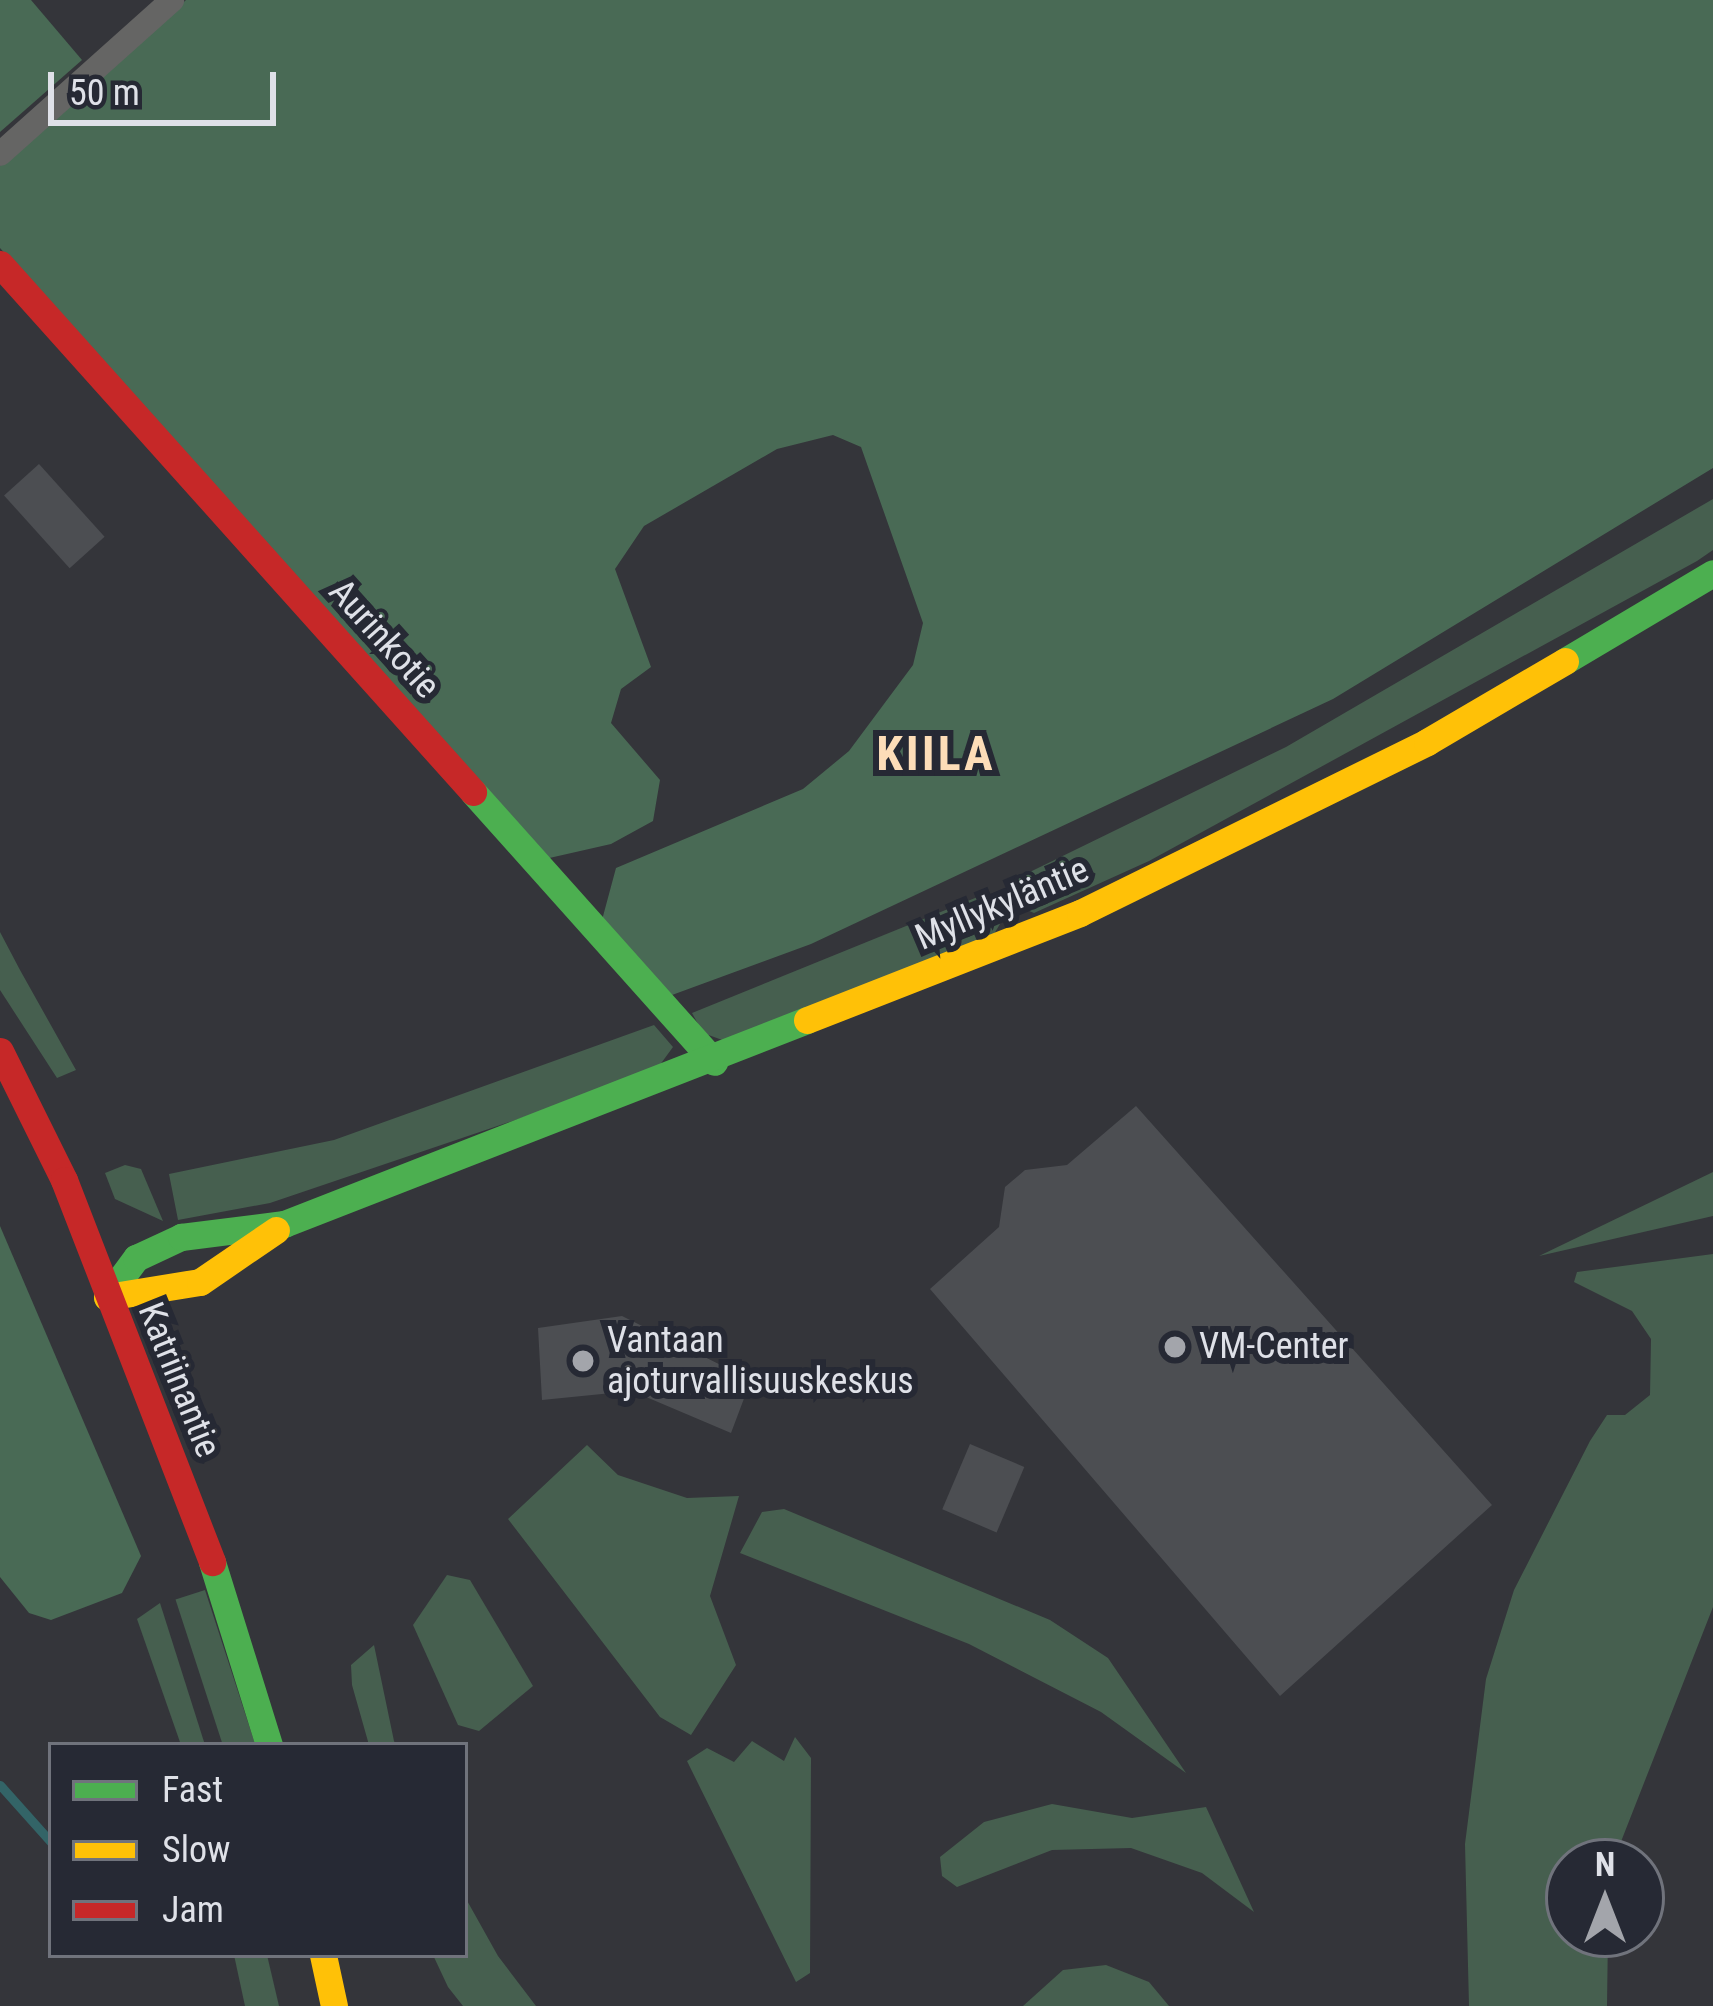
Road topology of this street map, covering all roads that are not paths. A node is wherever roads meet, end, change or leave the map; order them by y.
1 (172, 0) edge
2 (0, 154) edge
3 (0, 264) edge
4 (1713, 573) edge
5 (0, 1051) edge
6 (714, 1061) junction
7 (284, 1224) junction
8 (107, 1297) junction
9 (268, 1742) edge
10 (324, 1958) edge
11 (334, 2006) edge

1 - 2 street
3 - 6 main road, Aurinkotie
4 - 6 main road, Myllykyläntie
5 - 8 main road, Katriinantie
6 - 7 main road, Myllykyläntie
7 - 8 main road, Myllykyläntie
7 - 8 main road, Myllykyläntie
8 - 9 main road, Katriinantie
10 - 11 main road

